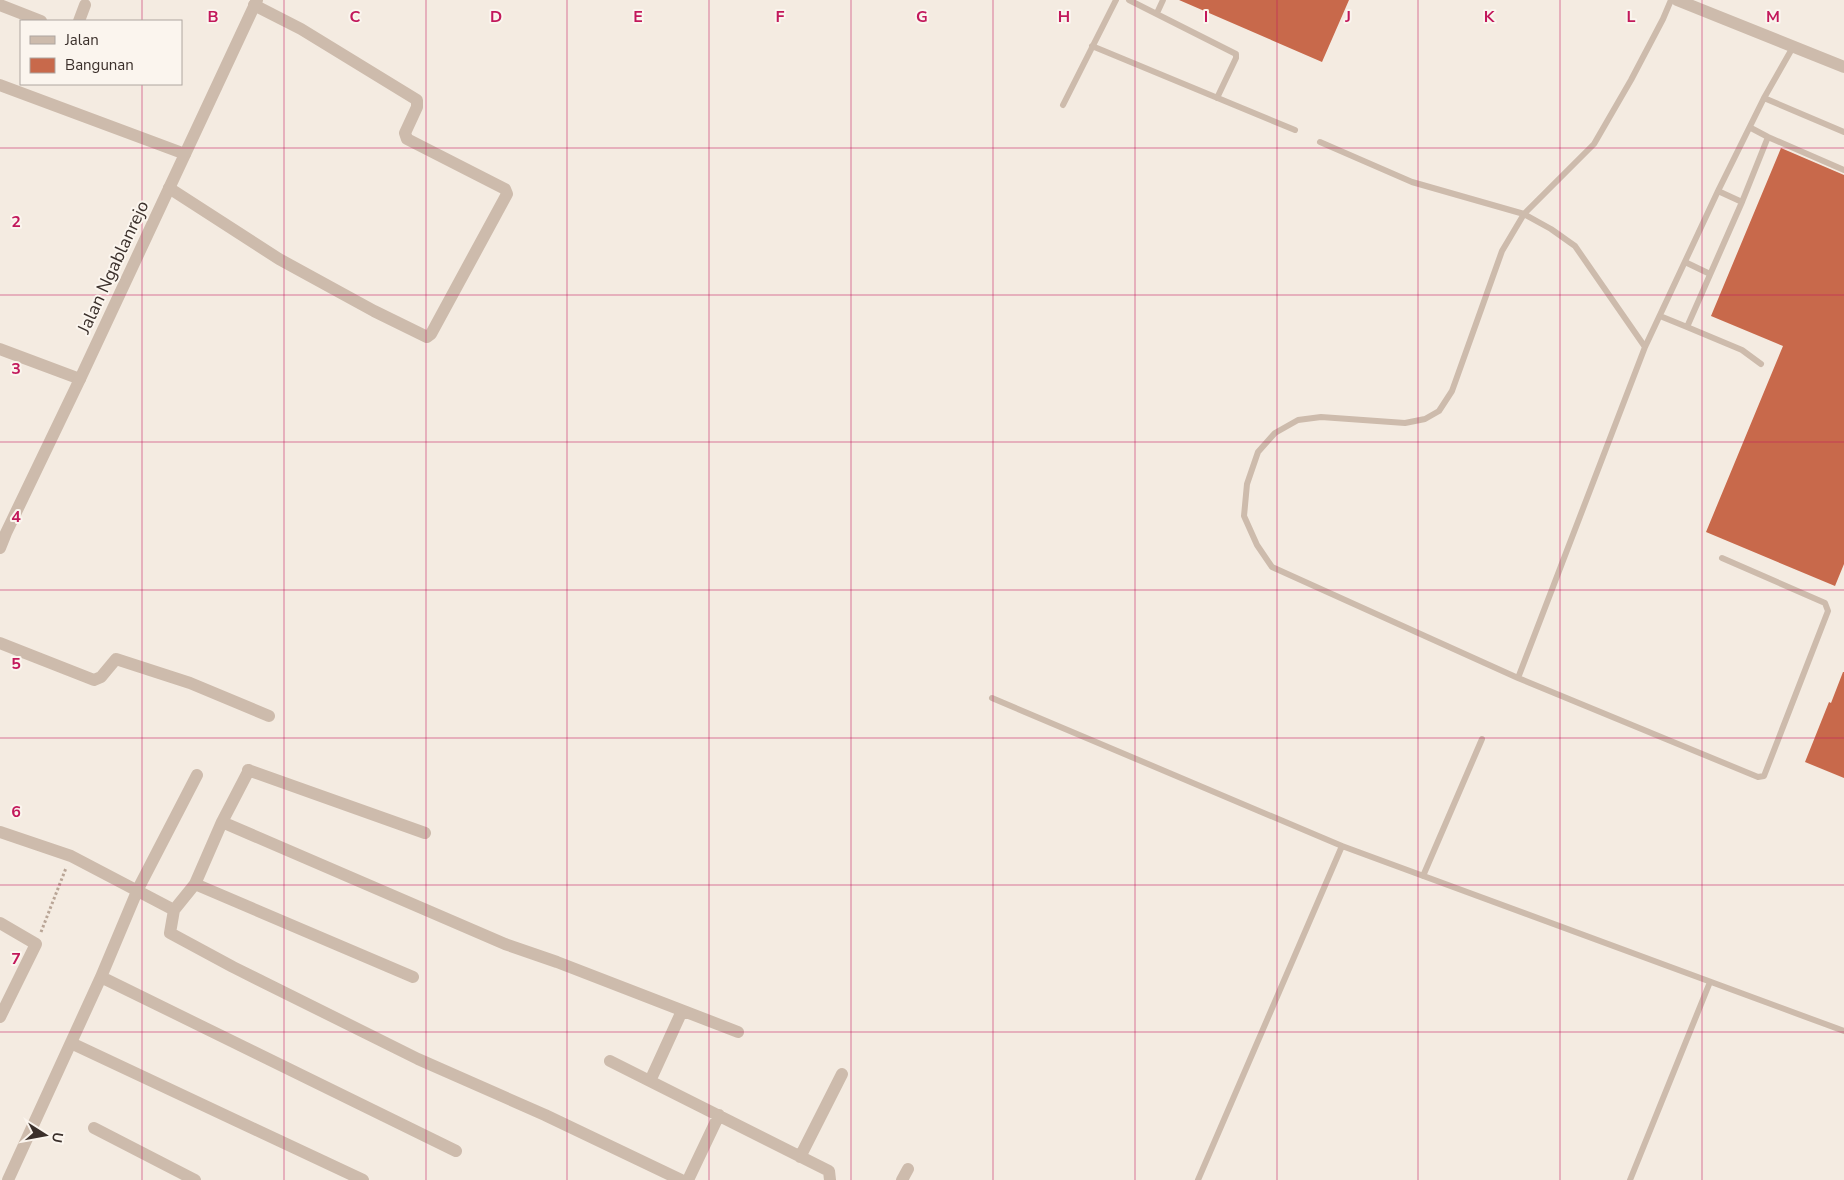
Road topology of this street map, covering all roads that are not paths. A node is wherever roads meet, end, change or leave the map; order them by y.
1 (1116, 0) edge
2 (1129, 0) edge
3 (1163, 0) edge
4 (1671, 0) edge
5 (1677, 0) edge
6 (256, 2) edge
7 (0, 5) edge
8 (85, 5) dead end
9 (1157, 13) junction
10 (38, 20) edge
11 (79, 20) edge
12 (1092, 46) junction
13 (1793, 47) junction
14 (1844, 67) edge
15 (0, 85) edge
16 (1217, 98) junction
17 (1764, 98) junction
18 (1063, 105) dead end
19 (1751, 128) junction
20 (1295, 130) dead end
21 (1844, 132) edge
22 (1768, 137) junction
23 (1320, 142) dead end
24 (185, 154) junction
25 (1844, 170) edge
26 (169, 188) junction
27 (1718, 191) junction
28 (1742, 202) junction
29 (1524, 214) junction
30 (1685, 262) junction
31 (1710, 274) junction
32 (1660, 316) junction
33 (1687, 327) junction
34 (1645, 347) junction
35 (0, 349) edge
36 (1762, 364) dead end
37 (80, 379) junction
38 (3, 532) edge
39 (0, 548) edge
40 (1722, 558) dead end
41 (0, 643) edge
42 (1518, 678) junction
43 (992, 698) dead end
44 (269, 716) dead end
45 (1482, 739) dead end
46 (197, 775) dead end
47 (222, 822) junction
48 (0, 832) edge
49 (425, 834) dead end
50 (1342, 846) junction
51 (1423, 876) junction
52 (195, 884) junction
53 (138, 889) junction
54 (174, 910) junction
55 (0, 923) edge
56 (413, 977) dead end
57 (102, 978) junction
58 (1710, 982) junction
59 (682, 1011) junction
60 (0, 1017) edge
61 (1844, 1031) edge
62 (738, 1032) dead end
63 (71, 1043) junction
64 (610, 1061) dead end
65 (842, 1074) dead end
66 (650, 1081) junction
67 (719, 1115) junction
68 (94, 1128) dead end
69 (456, 1151) dead end
70 (800, 1156) junction
71 (8, 1180) edge
72 (195, 1180) edge
73 (363, 1180) edge
74 (681, 1180) edge
75 (688, 1180) edge
76 (830, 1180) edge
77 (1198, 1180) edge
78 (1630, 1180) edge

1 - 12 lane
2 - 9 lane
3 - 9 lane
4 - 29 lane
5 - 13 street
6 - 24 street, Jalan Ngablanrejo
6 - 26 street
7 - 10 street
8 - 11 street
9 - 16 lane
12 - 16 lane
12 - 18 lane
13 - 14 street
13 - 17 lane
15 - 24 street
16 - 20 lane
17 - 19 lane
17 - 21 lane
19 - 22 lane
19 - 27 lane
22 - 25 lane
22 - 28 lane
23 - 29 lane
24 - 26 street, Jalan Ngablanrejo
26 - 37 street, Jalan Ngablanrejo
27 - 28 lane
27 - 30 lane
28 - 31 lane
29 - 34 lane
29 - 42 lane
30 - 31 lane
30 - 32 lane
31 - 33 lane
32 - 33 lane
32 - 34 lane
33 - 36 lane
34 - 42 lane
35 - 37 street
37 - 38 street, Jalan Ngablanrejo
38 - 39 street, Jalan Ngablanrejo
40 - 42 lane
41 - 44 street
43 - 50 lane
45 - 51 lane
46 - 53 street
47 - 49 street
47 - 52 street
47 - 59 street
48 - 53 street
50 - 51 lane
50 - 77 lane
51 - 58 lane
52 - 54 street
52 - 56 street
53 - 54 street
53 - 57 street
54 - 74 street
55 - 60 street
57 - 63 street
57 - 69 street
58 - 61 lane
58 - 78 lane
59 - 62 street
59 - 66 street
63 - 71 street
63 - 73 street
64 - 66 street
65 - 70 street
66 - 67 street
67 - 70 street
67 - 75 street
68 - 72 street
70 - 76 street

